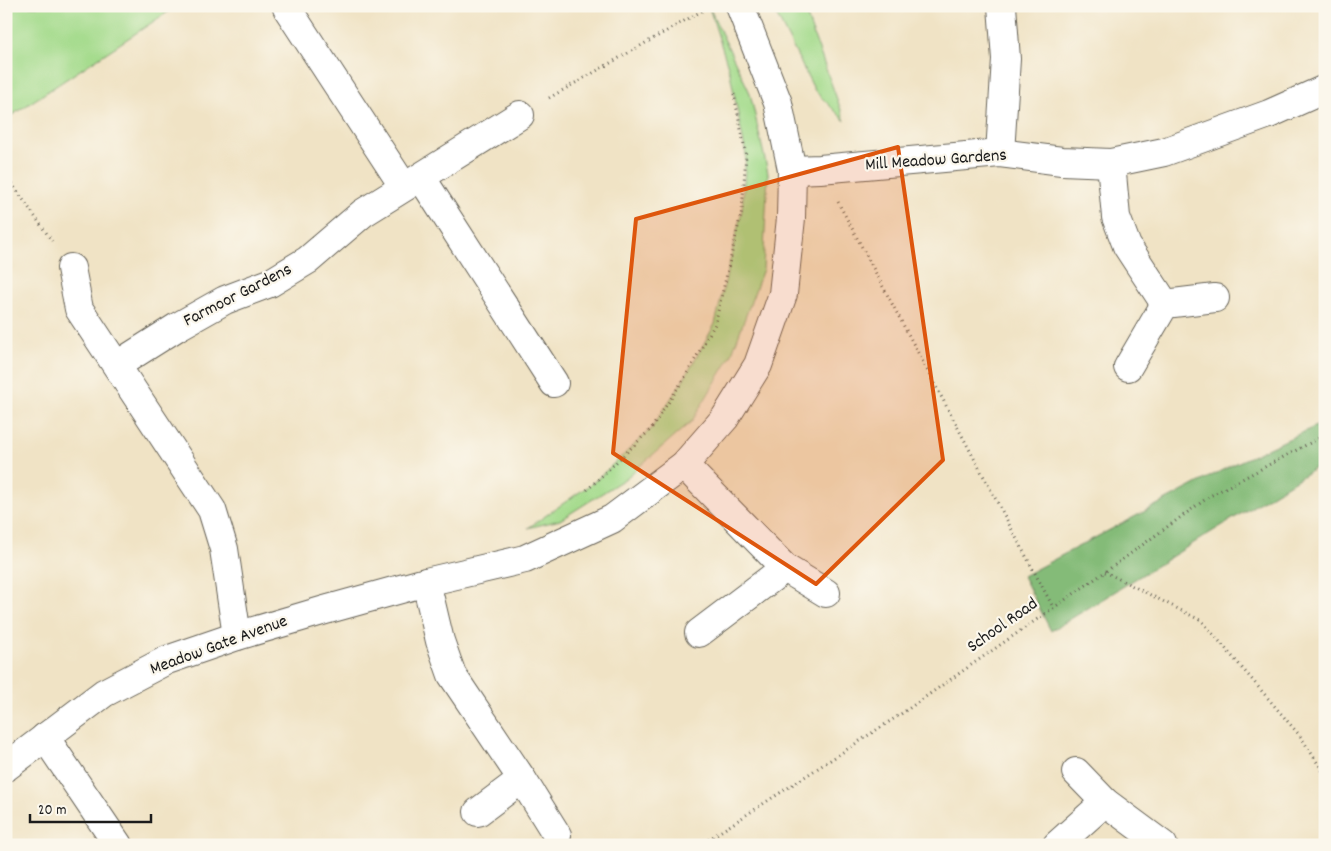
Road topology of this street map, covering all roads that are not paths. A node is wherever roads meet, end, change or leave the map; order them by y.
1 (740, 6) edge
2 (1002, 6) edge
3 (287, 8) dead end
4 (1325, 89) edge
5 (520, 115) road end
6 (1000, 153) junction
7 (1111, 162) junction
8 (792, 170) junction
9 (412, 182) junction
10 (71, 268) road end
11 (1215, 298) dead end
12 (1165, 304) junction
13 (117, 365) junction
14 (1128, 367) dead end
15 (554, 383) dead end
16 (684, 465) junction
17 (785, 568) junction
18 (426, 582) junction
19 (826, 593) dead end
20 (699, 633) dead end
21 (237, 636) junction
22 (46, 737) junction
23 (6, 767) edge
24 (1076, 772) dead end
25 (522, 779) junction
26 (1105, 802) junction
27 (478, 812) dead end
28 (556, 835) dead end
29 (118, 845) edge
30 (1057, 845) edge
31 (1163, 845) edge

1 - 8 street, Meadow Gate Avenue
2 - 6 street
3 - 9 street
4 - 7 street, Mill Meadow Gardens
5 - 9 street, Farmoor Gardens
6 - 7 street, Mill Meadow Gardens
6 - 8 street, Mill Meadow Gardens
7 - 12 street
8 - 16 street, Meadow Gate Avenue
9 - 13 street, Farmoor Gardens
9 - 15 street
10 - 13 street
11 - 12 street
12 - 14 street
13 - 21 street
16 - 17 street
16 - 18 street, Meadow Gate Avenue
17 - 19 street
17 - 20 street
18 - 21 street, Meadow Gate Avenue
18 - 25 street
21 - 22 street, Meadow Gate Avenue
22 - 23 street, Meadow Gate Avenue
22 - 29 street
24 - 26 street
25 - 27 street
25 - 28 street
26 - 30 street
26 - 31 street

